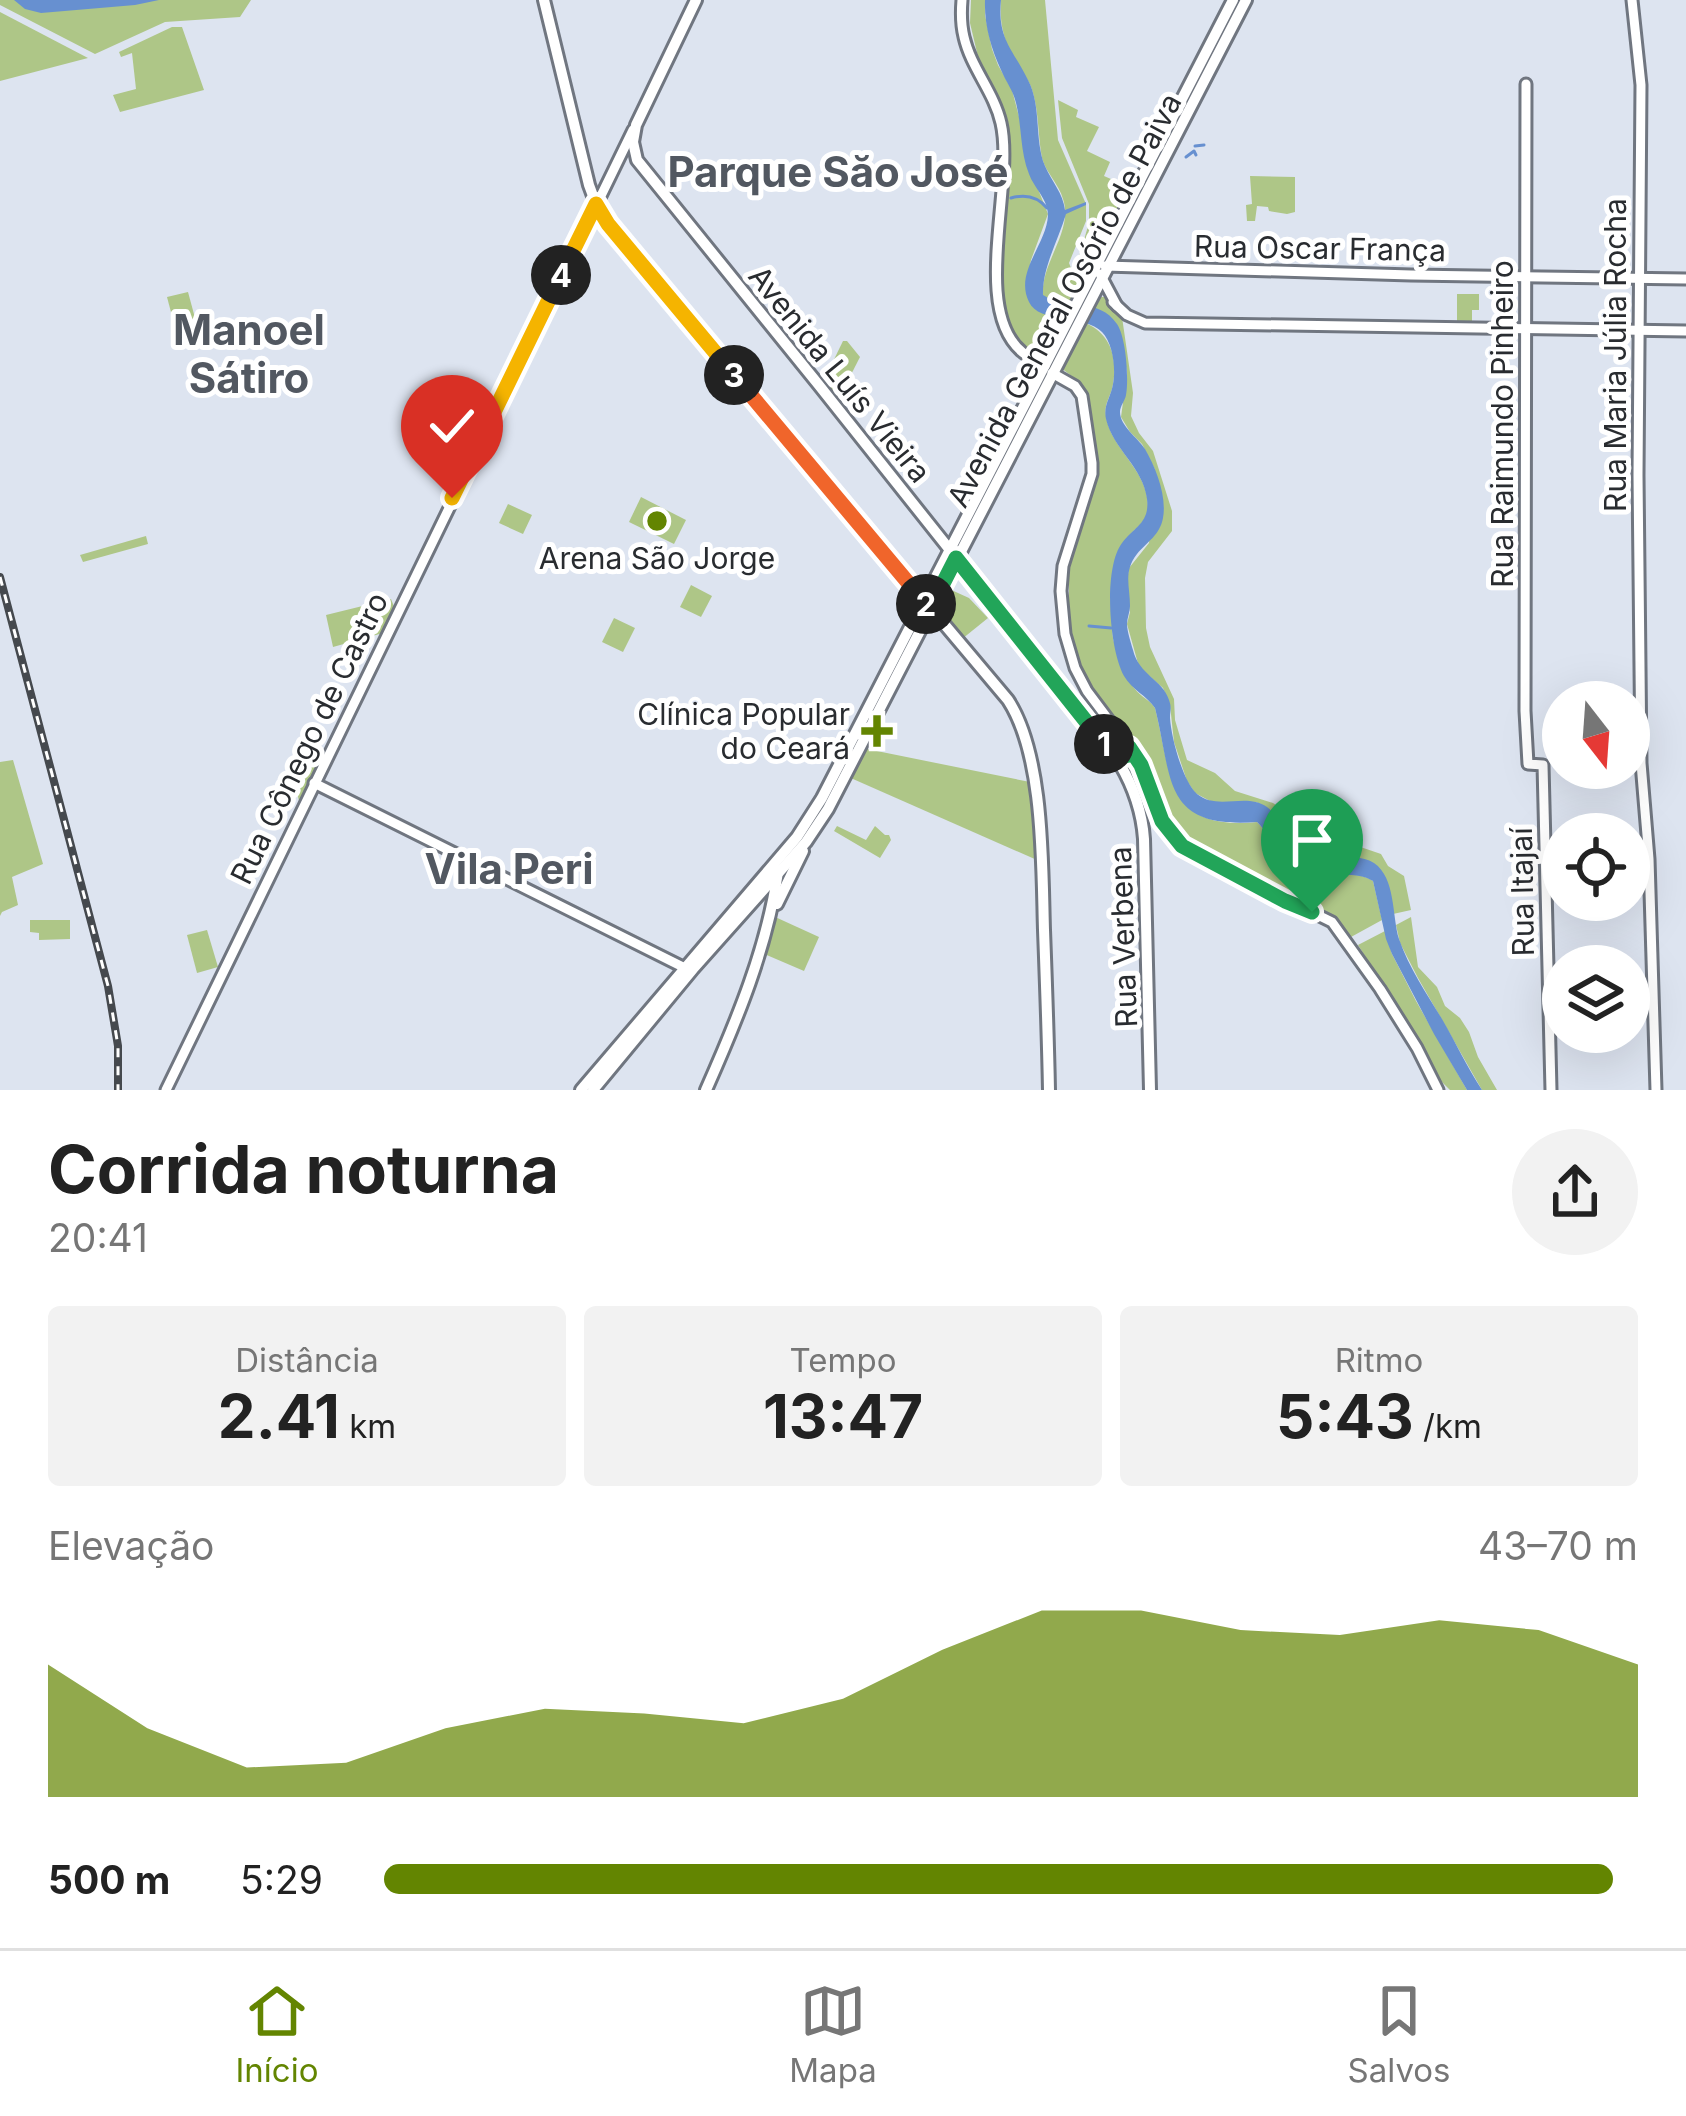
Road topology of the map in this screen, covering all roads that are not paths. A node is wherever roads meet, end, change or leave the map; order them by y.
1 (544, 0) edge
2 (696, 0) edge
3 (962, 0) edge
4 (1632, 0) edge
5 (1242, 1) edge
6 (1526, 84) dead end
7 (636, 125) junction
8 (623, 149) junction
9 (640, 166) junction
10 (596, 204) junction
11 (1102, 270) junction
12 (1526, 276) junction
13 (1640, 278) junction
14 (1686, 279) edge
15 (1090, 293) junction
16 (1117, 306) junction
17 (1526, 328) junction
18 (1640, 330) junction
19 (1686, 331) edge
20 (1049, 369) junction
21 (953, 554) junction
22 (927, 605) junction
23 (1129, 747) junction
24 (1113, 756) junction
25 (1542, 765) edge
26 (314, 783) junction
27 (1132, 784) joint
28 (1544, 789) edge
29 (806, 842) junction
30 (783, 854) junction
31 (778, 872) junction
32 (772, 913) junction
33 (687, 971) junction
34 (166, 1090) edge
35 (581, 1090) edge
36 (593, 1090) edge
37 (706, 1090) edge
38 (1049, 1090) edge
39 (1150, 1090) edge
40 (1438, 1090) edge
41 (1551, 1090) edge
42 (1656, 1090) edge

1 - 10 main road
2 - 7 main road
3 - 20 street
4 - 13 street, Rua Maria Júlia Rocha
5 - 11 main road, Avenida General Osório de Paiva
6 - 12 street, Rua Raimundo Pinheiro
7 - 8 street, Rua Cônego de Castro
7 - 9 main road
8 - 9 street, Avenida Luís Vieira
8 - 10 street, Rua Cônego de Castro
9 - 21 main road, Avenida Luís Vieira
10 - 22 main road
10 - 26 street, Rua Cônego de Castro
11 - 12 street, Rua Oscar França
11 - 15 main road, Avenida General Osório de Paiva
11 - 16 street
12 - 13 street, Rua Oscar França
12 - 17 street, Rua Raimundo Pinheiro
13 - 14 street, Rua Oscar França
13 - 18 street, Rua Maria Júlia Rocha
15 - 16 street
15 - 20 main road, Avenida General Osório de Paiva
16 - 17 street
17 - 18 street
17 - 25 street, Rua Raimundo Pinheiro
18 - 19 street
18 - 42 street, Rua Maria Júlia Rocha
20 - 21 main road, Avenida General Osório de Paiva
20 - 23 street
21 - 22 main road, Avenida General Osório de Paiva
21 - 24 main road, Avenida Luís Vieira
22 - 29 main road, Avenida General Osório de Paiva
22 - 30 main road, Avenida General Osório de Paiva
22 - 38 main road
23 - 24 main road
23 - 40 street
24 - 27 main road, Avenida Luís Vieira
26 - 33 street
26 - 34 street, Rua Cônego de Castro
27 - 39 main road, Rua Verbena
28 - 41 street, Rua Itajaí
29 - 31 main road, Avenida General Osório de Paiva
29 - 32 main road
30 - 31 main road
30 - 33 main road, Avenida General Osório de Paiva
31 - 32 main road
31 - 33 main road, Avenida General Osório de Paiva
32 - 37 main road
33 - 35 main road, Avenida General Osório de Paiva
33 - 36 main road, Avenida General Osório de Paiva

